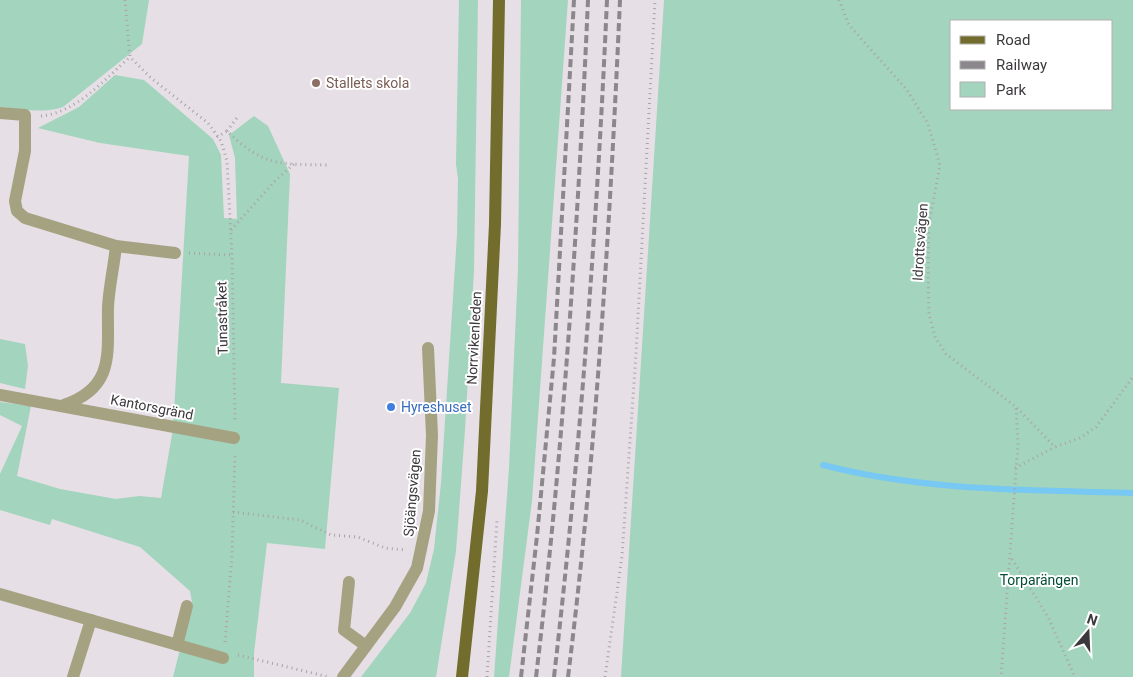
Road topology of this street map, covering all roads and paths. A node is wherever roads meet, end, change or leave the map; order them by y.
1 (125, 0) edge
2 (499, 0) edge
3 (655, 0) edge
4 (839, 0) edge
5 (130, 57) junction
6 (0, 113) edge
7 (25, 115) junction
8 (239, 115) dead end
9 (227, 131) junction
10 (218, 136) junction
11 (294, 164) junction
12 (328, 165) dead end
13 (231, 230) junction
14 (116, 246) junction
15 (176, 253) joint
16 (232, 255) junction
17 (428, 348) dead end
18 (1133, 377) edge
19 (0, 395) edge
20 (64, 405) junction
21 (1016, 407) junction
22 (234, 438) junction
23 (1055, 447) junction
24 (1015, 468) junction
25 (233, 512) junction
26 (421, 549) junction
27 (1011, 557) junction
28 (349, 582) dead end
29 (0, 594) edge
30 (187, 606) dead end
31 (91, 620) junction
32 (177, 645) junction
33 (366, 646) junction
34 (223, 658) junction
35 (73, 677) edge
36 (330, 677) edge
37 (343, 677) edge
38 (462, 677) edge
39 (605, 677) edge
40 (1002, 677) edge
41 (1076, 677) edge

1 - 5 path
2 - 38 main road, Norrvikenleden
3 - 39 path
4 - 21 path, Idrottsvägen
5 - 7 path
5 - 10 path, Tunastråket
6 - 7 street
7 - 14 street
8 - 9 path
9 - 10 path
9 - 11 path
10 - 13 path, Tunastråket
11 - 12 path
11 - 13 path
13 - 16 path, Tunastråket
14 - 15 street
14 - 20 street, Kantorsgränd
15 - 16 path
16 - 22 path, Tunastråket
17 - 26 street, Sjöängsvägen
18 - 23 path
19 - 20 street, Kantorsgränd
20 - 22 street, Kantorsgränd
21 - 23 path, Idrottsvägen
21 - 24 path
22 - 25 path, Tunastråket
23 - 24 path
24 - 27 path
25 - 26 path
25 - 34 path, Tunastråket
26 - 33 street, Sjöängsvägen
27 - 40 path
27 - 41 path
28 - 33 street
29 - 31 street
30 - 32 street
31 - 32 street
31 - 35 street
32 - 34 street
33 - 37 street, Sjöängsvägen
34 - 36 path

